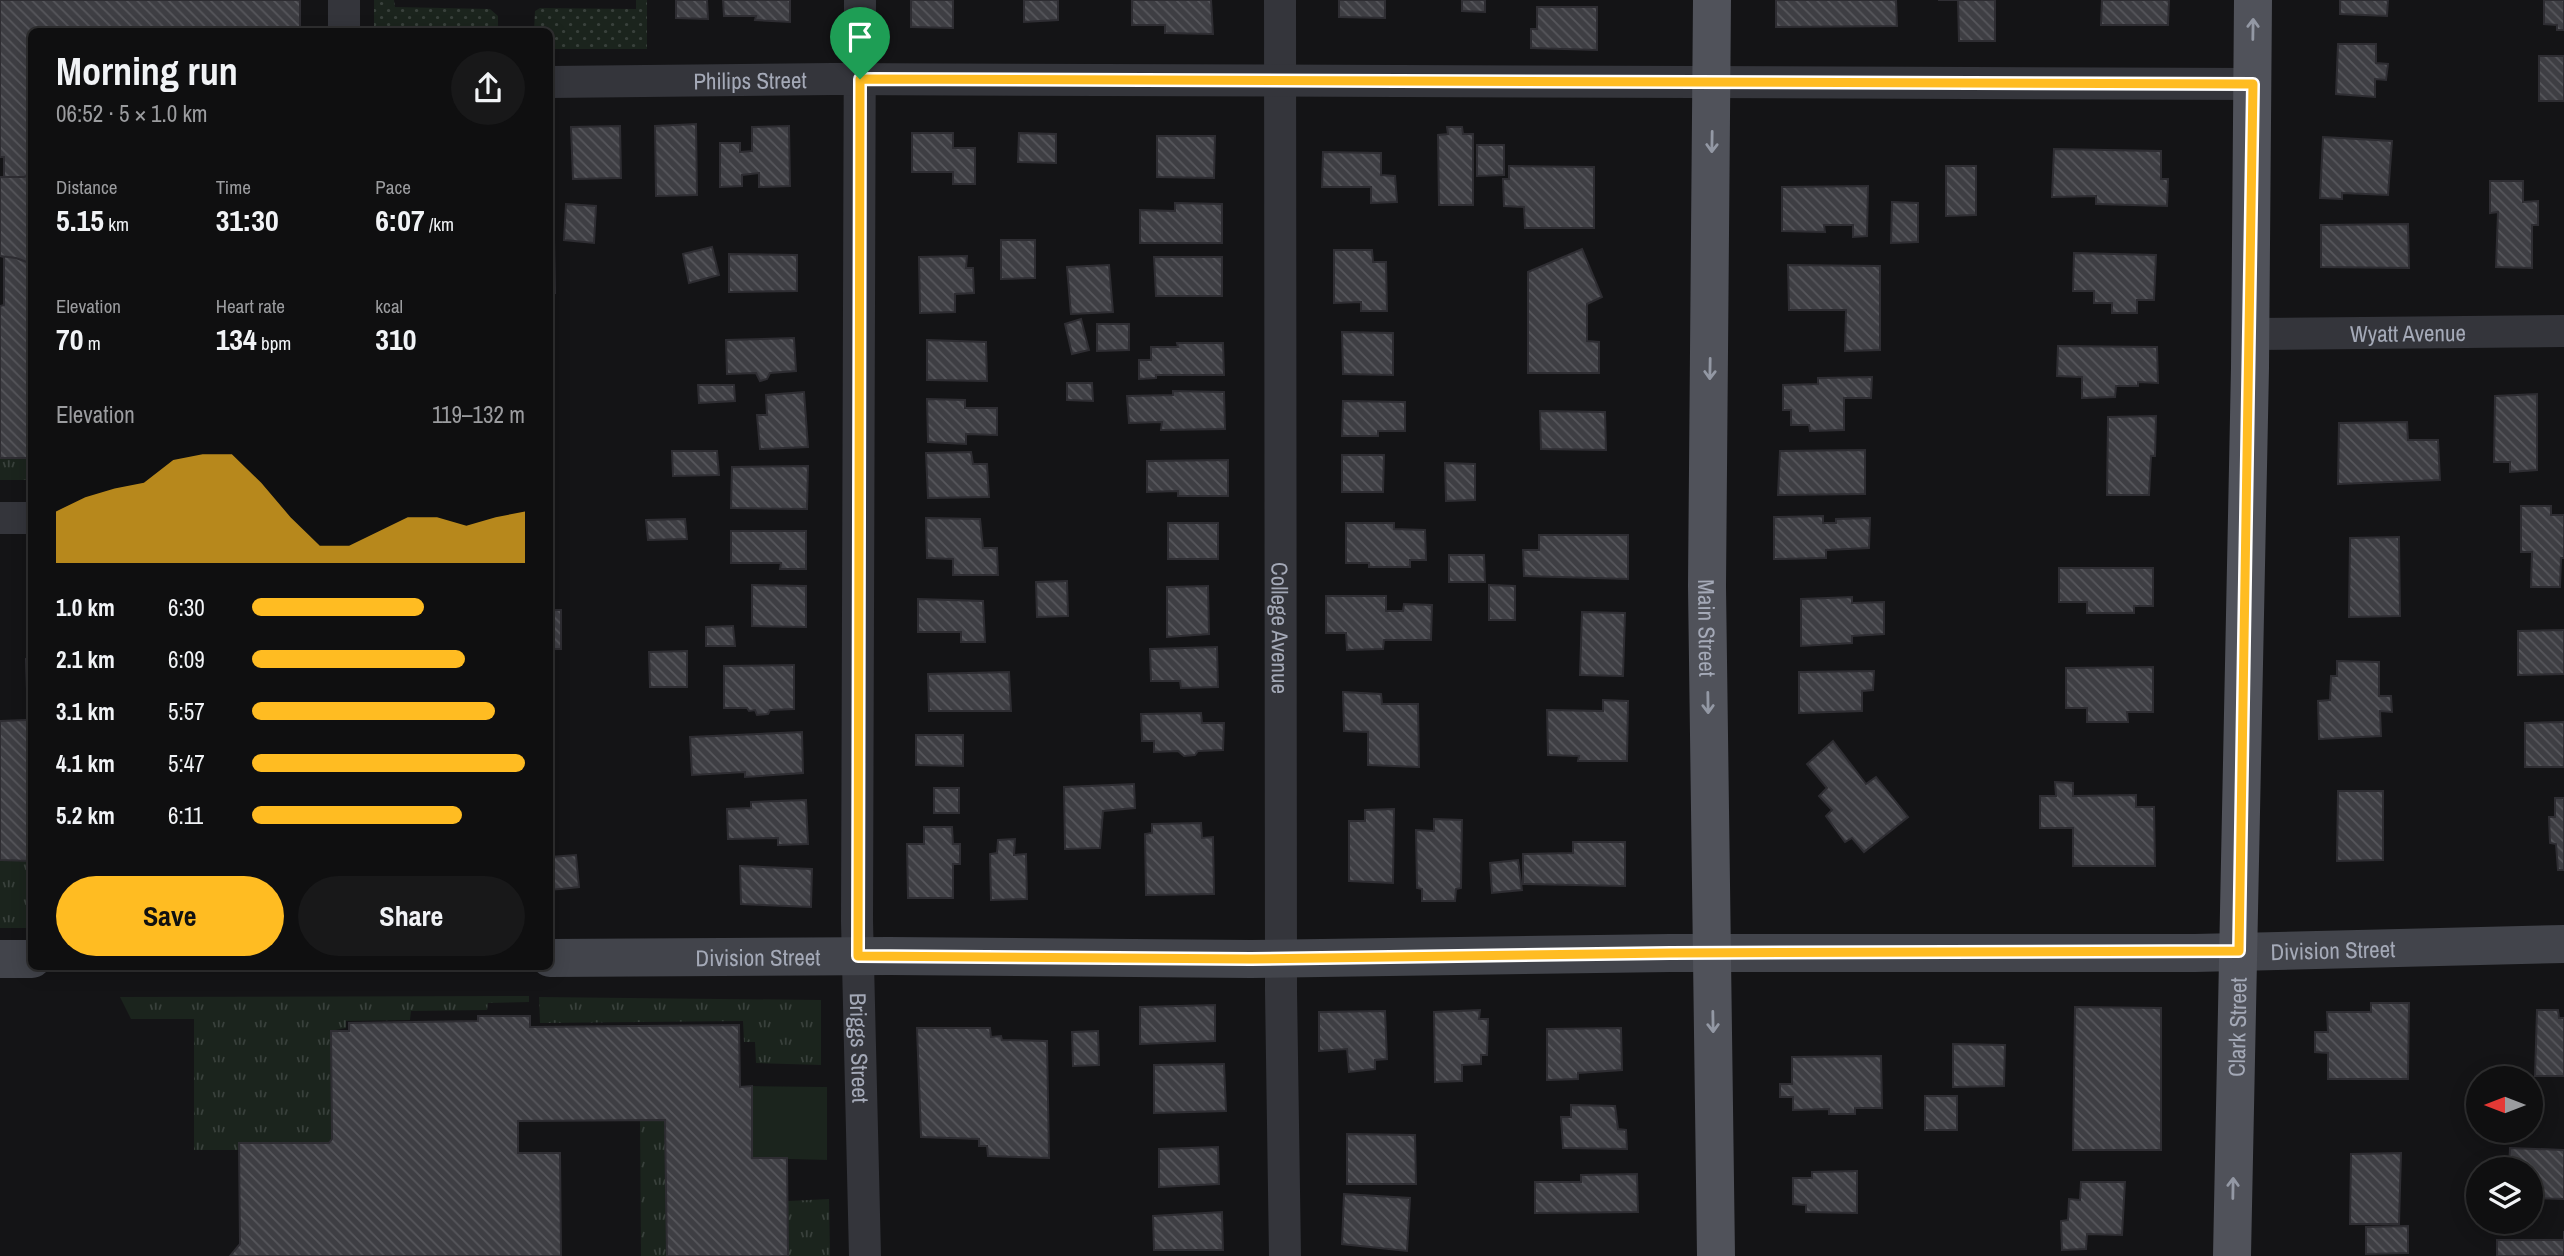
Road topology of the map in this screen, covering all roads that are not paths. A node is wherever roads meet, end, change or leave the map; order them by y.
1 (344, 0) edge
2 (860, 0) edge
3 (1280, 0) edge
4 (1712, 0) edge
5 (2253, 0) edge
6 (344, 28) edge
7 (860, 79) junction
8 (1280, 80) junction
9 (553, 82) edge
10 (1712, 83) junction
11 (2253, 84) junction
12 (2564, 331) edge
13 (2250, 334) junction
14 (0, 518) edge
15 (28, 518) edge
16 (2564, 944) edge
17 (2239, 951) junction
18 (1711, 953) junction
19 (858, 956) junction
20 (553, 958) edge
21 (1281, 958) junction
22 (0, 959) edge
23 (28, 959) edge
24 (865, 1256) edge
25 (1285, 1256) edge
26 (1716, 1256) edge
27 (2232, 1256) edge

1 - 6 street
2 - 7 street, Briggs Street
3 - 8 street, College Avenue
4 - 10 main road, Main Street
11 -> 5 main road, Clark Street
7 - 8 street, Philips Street
7 - 9 street, Philips Street
7 - 19 street, Briggs Street
8 - 10 street, Philips Street
8 - 21 street, College Avenue
10 - 11 street, Philips Street
10 -> 18 main road, Main Street
11 - 13 main road, Clark Street
12 - 13 street, Wyatt Avenue
13 - 17 main road, Clark Street
14 - 15 street
16 - 17 main road, Division Street
17 - 18 main road, Division Street
27 -> 17 main road, Clark Street
18 - 21 main road, Division Street
18 -> 26 main road, Main Street
19 - 20 main road, Division Street
19 - 21 main road, Division Street
19 - 24 street, Briggs Street
21 - 25 street, College Avenue
22 - 23 main road

